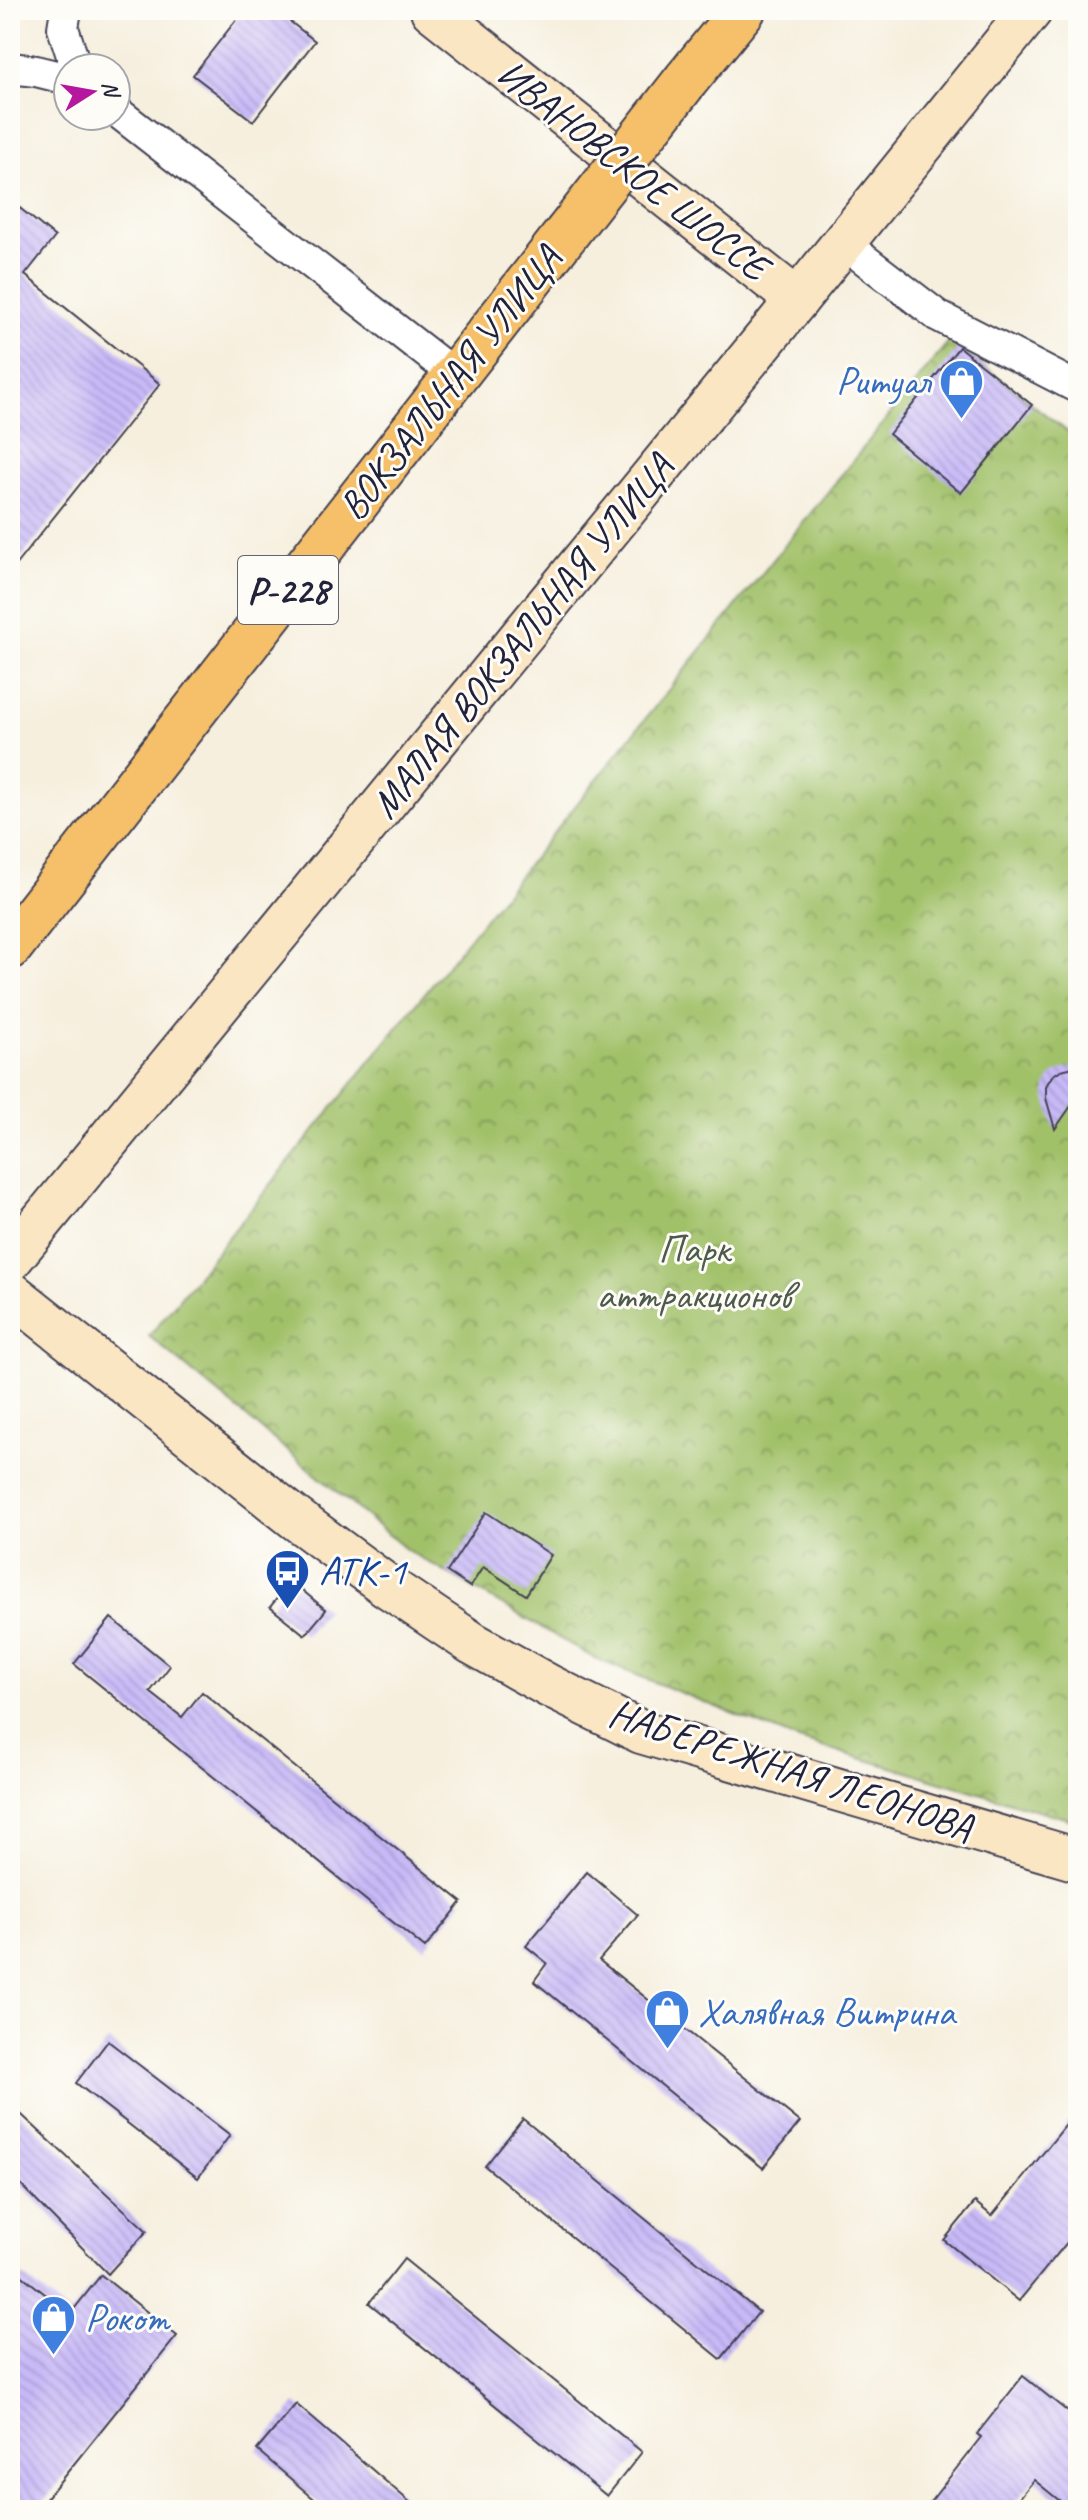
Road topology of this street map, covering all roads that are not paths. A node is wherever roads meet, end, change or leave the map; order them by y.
1 (66, 10) edge
2 (432, 10) edge
3 (743, 10) edge
4 (1031, 10) edge
5 (71, 52) edge
6 (10, 68) edge
7 (52, 75) edge
8 (132, 123) edge
9 (842, 242) junction
10 (797, 300) junction
11 (455, 375) junction
12 (1078, 388) edge
13 (10, 947) edge
14 (10, 1260) edge
15 (10, 1292) edge
16 (1078, 1860) edge

1 - 5 street
2 - 10 main road, ИВАНОВСКОЕ ШОССЕ
3 - 11 highway, ВОКЗАЛЬНАЯ УЛИЦА / Р-228, bridge
4 - 9 main road, МАЛАЯ ВОКЗАЛЬНАЯ УЛИЦА
6 - 7 street
8 - 11 street
9 - 10 main road, МАЛАЯ ВОКЗАЛЬНАЯ УЛИЦА
9 - 12 street
10 - 14 main road, МАЛАЯ ВОКЗАЛЬНАЯ УЛИЦА
11 - 13 highway, ВОКЗАЛЬНАЯ УЛИЦА / Р-228
15 - 16 main road, НАБЕРЕЖНАЯ ЛЕОНОВА

